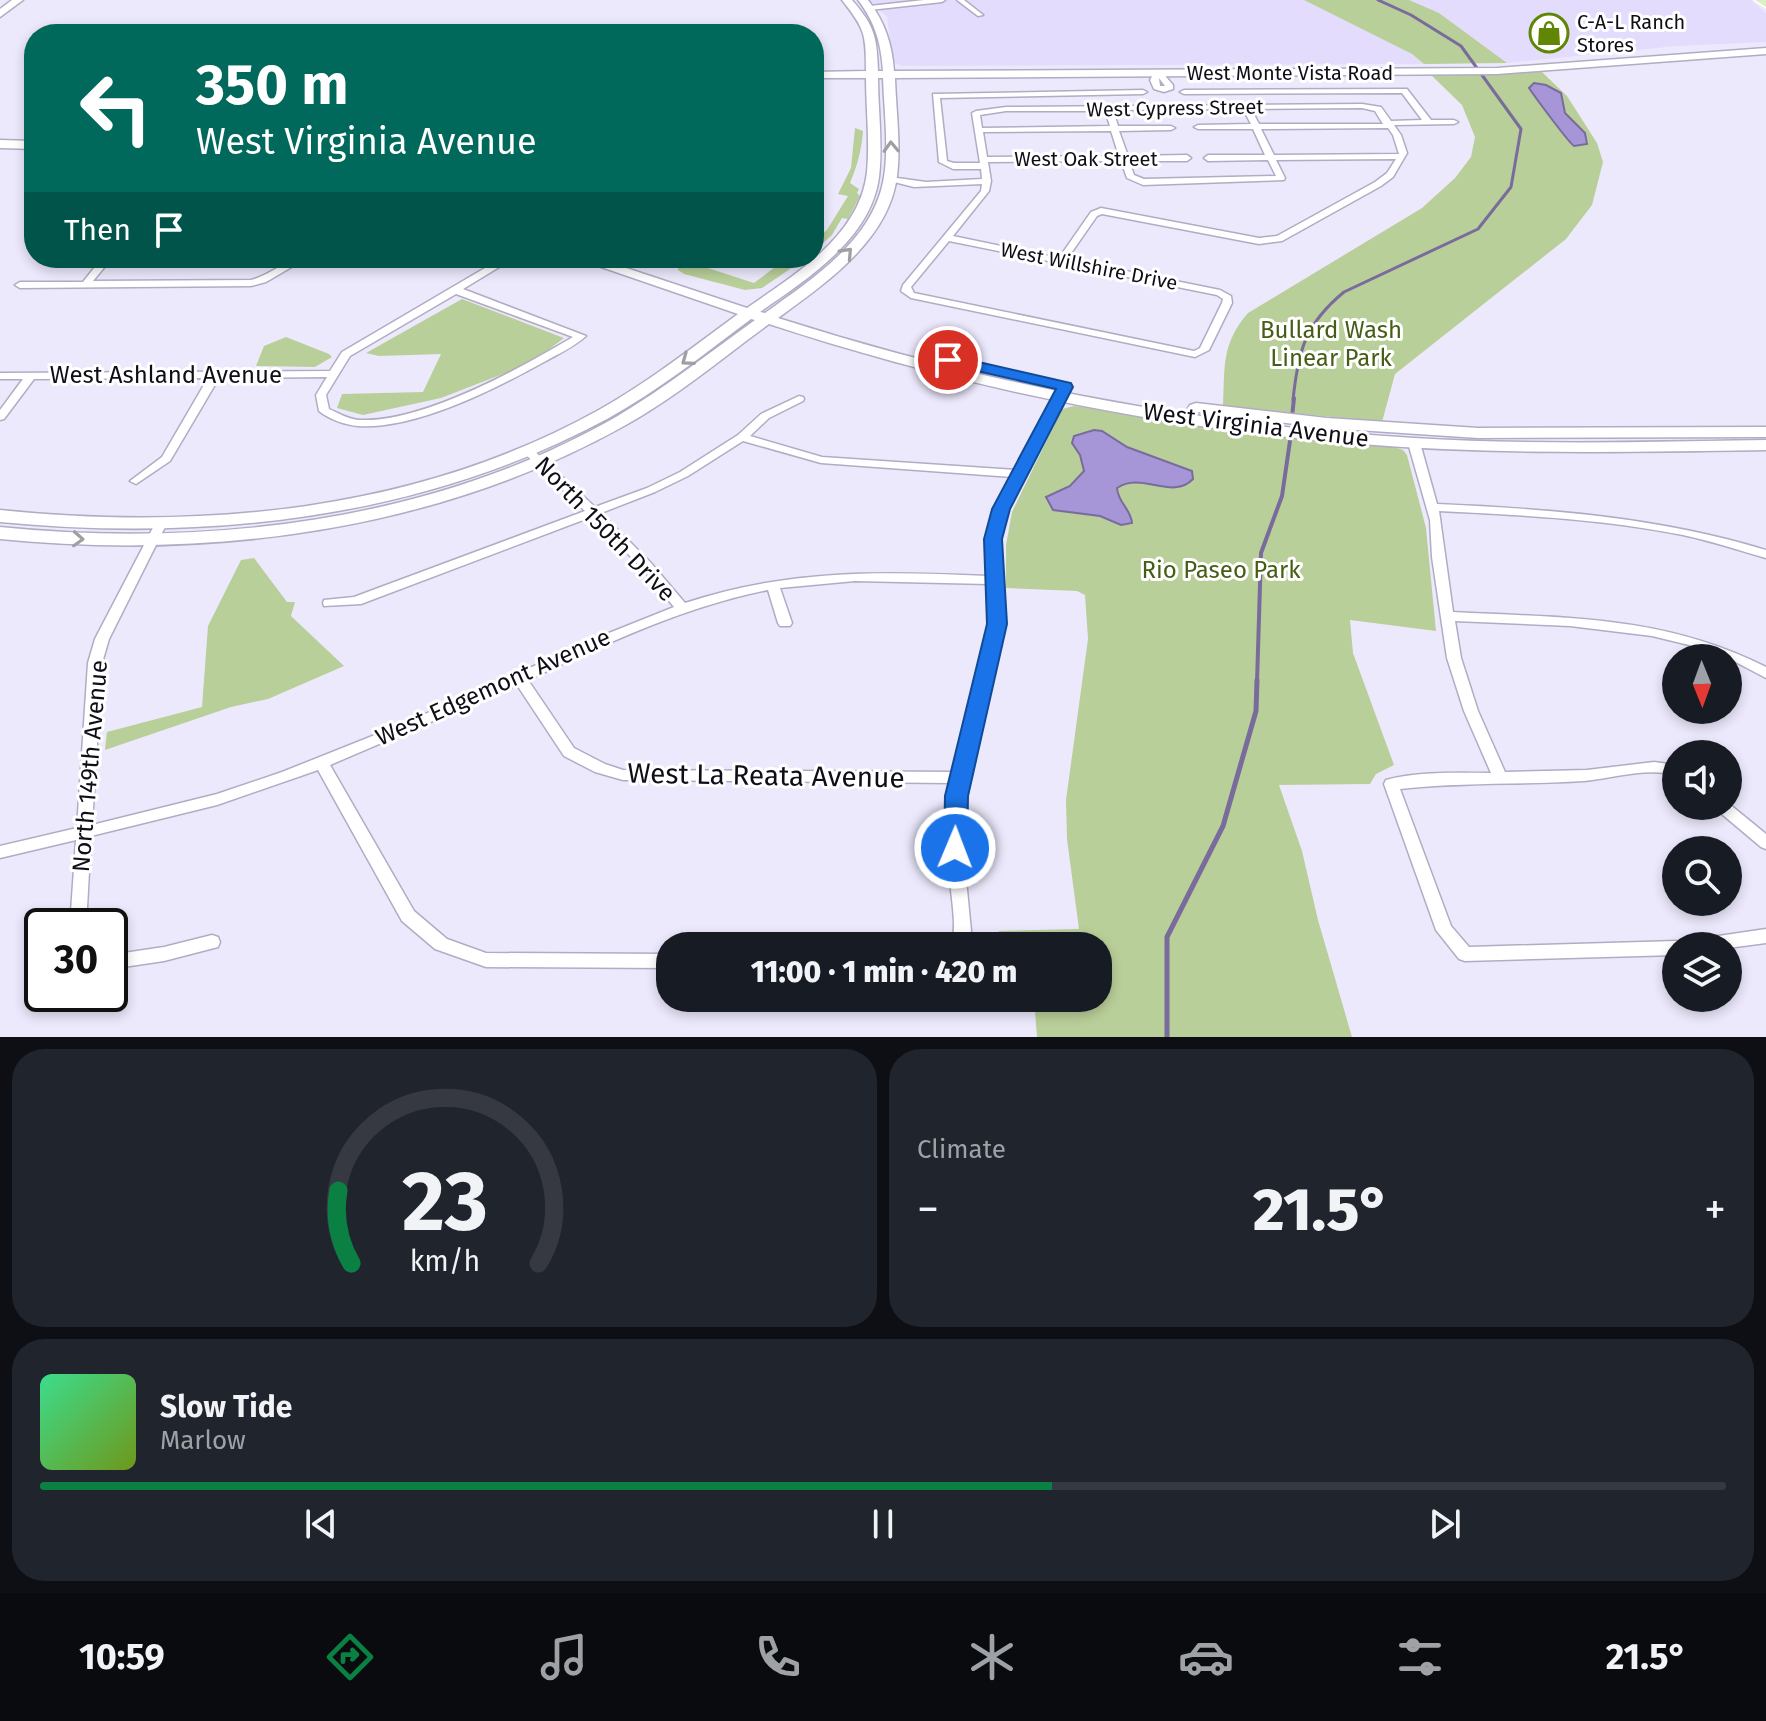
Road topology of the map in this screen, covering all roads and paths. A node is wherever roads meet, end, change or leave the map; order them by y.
1 (18, 0) edge
2 (847, 0) edge
3 (942, 0) edge
4 (960, 0) edge
5 (1761, 0) edge
6 (866, 4) edge
7 (1766, 4) edge
8 (0, 14) edge
9 (980, 15) dead end
10 (1766, 44) edge
11 (1766, 51) edge
12 (1494, 69) junction
13 (1157, 70) junction
14 (872, 72) junction
15 (887, 72) junction
16 (824, 74) edge
17 (1143, 92) dead end
18 (1184, 92) dead end
19 (1249, 92) junction
20 (1078, 93) junction
21 (1002, 94) junction
22 (1246, 107) junction
23 (1257, 107) junction
24 (1108, 108) junction
25 (1172, 108) junction
26 (1006, 109) junction
27 (1083, 109) junction
28 (1428, 122) junction
29 (1454, 122) dead end
30 (1388, 124) junction
31 (1198, 127) dead end
32 (1257, 127) junction
33 (1171, 128) dead end
34 (1115, 129) junction
35 (979, 130) junction
36 (0, 137) edge
37 (24, 138) edge
38 (0, 144) edge
39 (24, 145) edge
40 (1402, 156) junction
41 (1187, 158) dead end
42 (1208, 158) dead end
43 (1273, 158) junction
44 (1125, 159) junction
45 (984, 163) junction
46 (873, 179) junction
47 (890, 180) junction
48 (987, 181) junction
49 (948, 238) junction
50 (824, 255) edge
51 (1061, 261) junction
52 (99, 268) edge
53 (284, 268) edge
54 (492, 268) edge
55 (617, 268) edge
56 (646, 268) edge
57 (811, 268) edge
58 (86, 284) junction
59 (20, 285) dead end
60 (455, 290) junction
61 (765, 311) junction
62 (332, 374) junction
63 (32, 375) junction
64 (215, 375) junction
65 (0, 376) edge
66 (1062, 392) junction
67 (799, 399) dead end
68 (0, 417) edge
69 (1327, 429) junction
70 (1766, 432) edge
71 (742, 437) junction
72 (1414, 443) junction
73 (1766, 445) edge
74 (533, 456) junction
75 (1019, 474) junction
76 (136, 481) dead end
77 (1433, 507) junction
78 (593, 514) junction
79 (0, 516) edge
80 (156, 532) junction
81 (0, 533) edge
82 (1766, 554) edge
83 (995, 580) junction
84 (773, 584) junction
85 (329, 603) dead end
86 (682, 608) junction
87 (1447, 616) junction
88 (785, 623) dead end
89 (1766, 673) edge
90 (519, 678) junction
91 (321, 762) junction
92 (1662, 768) edge
93 (960, 778) junction
94 (1501, 779) junction
95 (1739, 820) edge
96 (83, 831) junction
97 (1766, 843) edge
98 (0, 852) edge
99 (79, 908) edge
100 (963, 932) edge
101 (1766, 936) edge
102 (1742, 940) edge
103 (212, 942) dead end
104 (1662, 948) edge
105 (128, 959) edge
106 (656, 961) edge

1 - 8 street
2 - 14 street
3 - 6 street
4 - 9 street
5 - 7 main road
6 - 15 street
10 - 12 street, West Monte Vista Road
11 - 12 street, West Monte Vista Road
12 - 13 street, West Monte Vista Road
13 - 15 street, West Monte Vista Road
13 - 25 street
14 - 15 street, West Monte Vista Road
14 - 16 street, West Monte Vista Road
14 - 46 street
47 -> 15 street
17 - 20 street
18 - 19 street
19 - 23 street
19 - 28 street
20 - 21 street
20 - 27 street
21 - 26 street
21 - 45 street, West Oak Street
22 - 23 street, West Cypress Street
22 - 25 street, West Cypress Street
22 - 32 street
23 - 30 street, West Cypress Street
24 - 25 street, West Cypress Street
24 - 27 street, West Cypress Street
24 - 34 street
26 - 27 street, West Cypress Street
26 - 35 street, West Cypress Street
28 - 29 street
28 - 30 street
30 - 32 street
30 - 40 street
31 - 32 street
32 - 43 street
33 - 34 street
34 - 35 street
34 - 44 street
35 - 45 street
36 - 37 street
38 - 39 street
40 - 43 street
40 - 51 street
41 - 44 street, West Oak Street
42 - 43 street
43 - 44 street
44 - 45 street, West Oak Street
45 - 48 street
46 - 47 street
46 - 50 street
47 - 48 street
61 -> 47 street
48 - 49 street
49 - 51 street, West Willshire Drive
49 - 51 street, West Willshire Drive
52 - 58 street
53 - 58 street
54 - 60 street
55 - 61 street
56 - 61 street
57 - 61 street
58 - 59 street
60 - 62 street
60 - 62 street
61 - 66 street, West Virginia Avenue
61 - 74 street
62 - 64 street, West Ashland Avenue
63 - 64 street, West Ashland Avenue
63 - 65 street, West Ashland Avenue
63 - 68 street
64 - 76 street
66 - 69 street, West Virginia Avenue
66 - 75 street
67 - 71 street
69 - 70 street, West Virginia Avenue
69 - 72 street, West Virginia Avenue
71 - 75 street
71 - 78 street
72 - 73 street, West Virginia Avenue
72 - 77 street
74 - 78 street, North 150th Drive
74 - 80 street
75 - 83 street
77 - 82 street
77 - 87 street
78 - 85 street
78 - 86 street, North 150th Drive
79 - 80 street
81 -> 80 street
80 - 96 street, North 149th Avenue
83 - 84 street, West Edgemont Avenue
83 - 93 street
84 - 86 street, West Edgemont Avenue
84 - 88 street
86 - 90 street, West Edgemont Avenue
87 - 89 street
87 - 94 street
90 - 91 street, West Edgemont Avenue
90 - 93 street, West La Reata Avenue
91 - 96 street, West Edgemont Avenue
91 - 106 street
92 - 94 street
93 - 100 street
94 - 104 street
95 - 97 street
96 - 98 street, West Edgemont Avenue
96 - 99 street, North 149th Avenue
101 - 102 street
103 - 105 street

